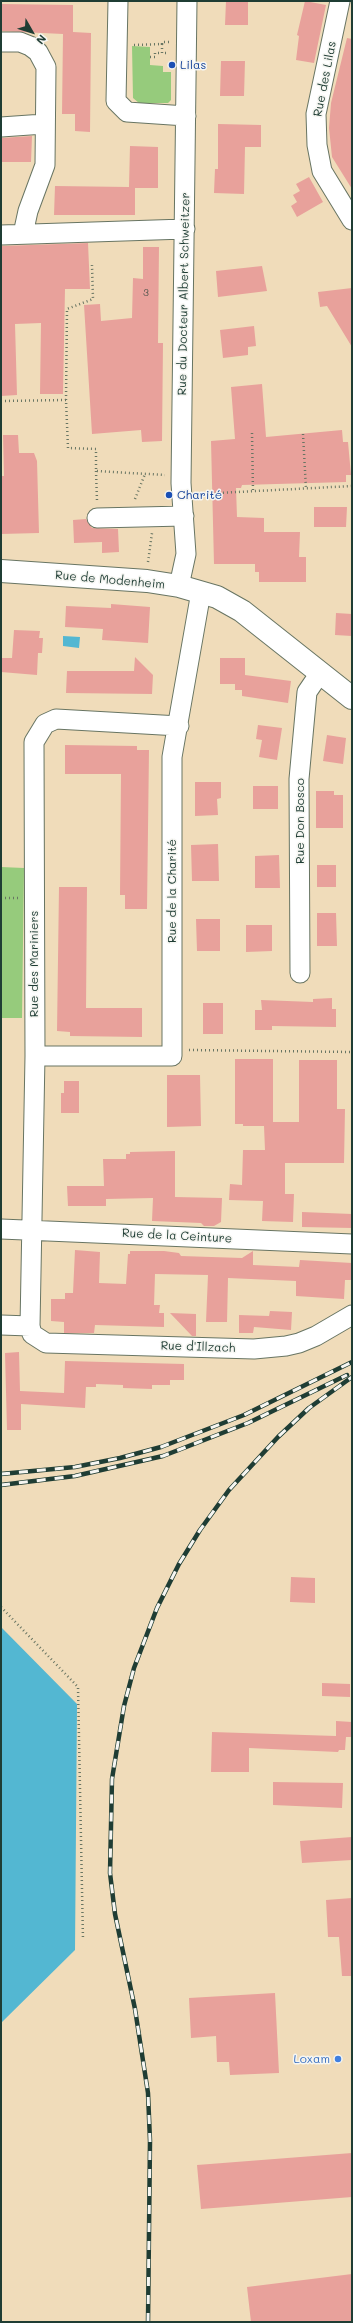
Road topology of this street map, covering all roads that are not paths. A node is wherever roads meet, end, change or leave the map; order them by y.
1 (118, 1) edge
2 (187, 1) edge
3 (340, 1) edge
4 (1, 42) edge
5 (186, 116) junction
6 (44, 124) junction
7 (1, 128) edge
8 (352, 220) edge
9 (185, 229) junction
10 (23, 234) junction
11 (1, 235) edge
12 (184, 516) junction
13 (97, 518) road end
14 (1, 571) edge
15 (179, 586) junction
16 (201, 592) junction
17 (320, 673) junction
18 (352, 698) edge
19 (178, 726) junction
20 (300, 973) dead end
21 (34, 1056) junction
22 (1, 1229) edge
23 (31, 1229) junction
24 (352, 1244) edge
25 (352, 1315) edge
26 (1, 1325) edge
27 (34, 1333) junction

1 - 5 street
2 - 5 street, Rue du Docteur Albert Schweitzer
3 - 8 street, Rue des Lilas
4 - 6 street
5 - 9 street, Rue du Docteur Albert Schweitzer
6 - 7 street
6 - 10 street
9 - 10 street
9 - 12 street, Rue du Docteur Albert Schweitzer
10 - 11 street
12 - 13 street
12 - 15 street, Rue du Docteur Albert Schweitzer
14 - 15 main road, Rue de Modenheim
15 - 16 main road, Rue de Modenheim
16 - 17 main road, Rue de Modenheim
16 - 19 street, Rue de la Charité
17 - 18 main road, Rue de Modenheim
17 - 20 street, Rue Don Bosco
19 - 21 street, Rue de la Charité
19 - 21 street, Rue des Mariniers
21 - 23 street, Rue des Mariniers
22 - 23 street, Rue de la Ceinture
23 - 24 street, Rue de la Ceinture
23 - 27 street, Rue des Mariniers
25 - 27 street, Rue d'Illzach
26 - 27 street, Rue d'Illzach

